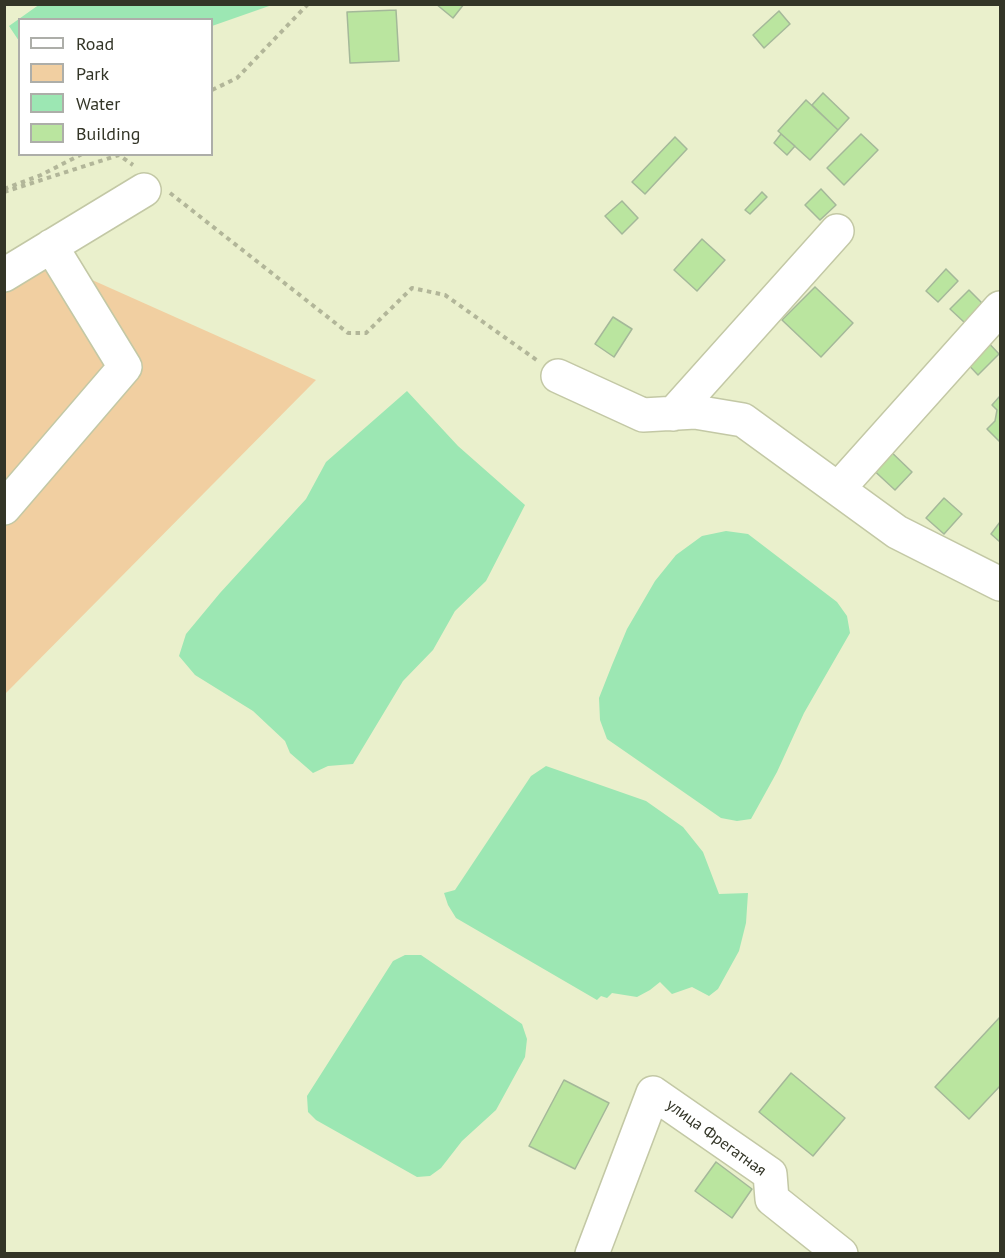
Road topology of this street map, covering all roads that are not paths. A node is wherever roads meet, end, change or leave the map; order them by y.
1 (147, 182) road end
2 (837, 231) dead end
3 (51, 246) junction
4 (4, 275) edge
5 (1000, 308) edge
6 (558, 376) road end
7 (673, 414) junction
8 (838, 489) junction
9 (4, 508) edge
10 (1000, 584) edge
11 (592, 1254) edge
12 (841, 1254) edge

1 - 3 street
2 - 7 street
3 - 4 street
3 - 9 street
5 - 8 street
6 - 7 street
7 - 8 street
8 - 10 street
11 - 12 street, улица Фрегатная

